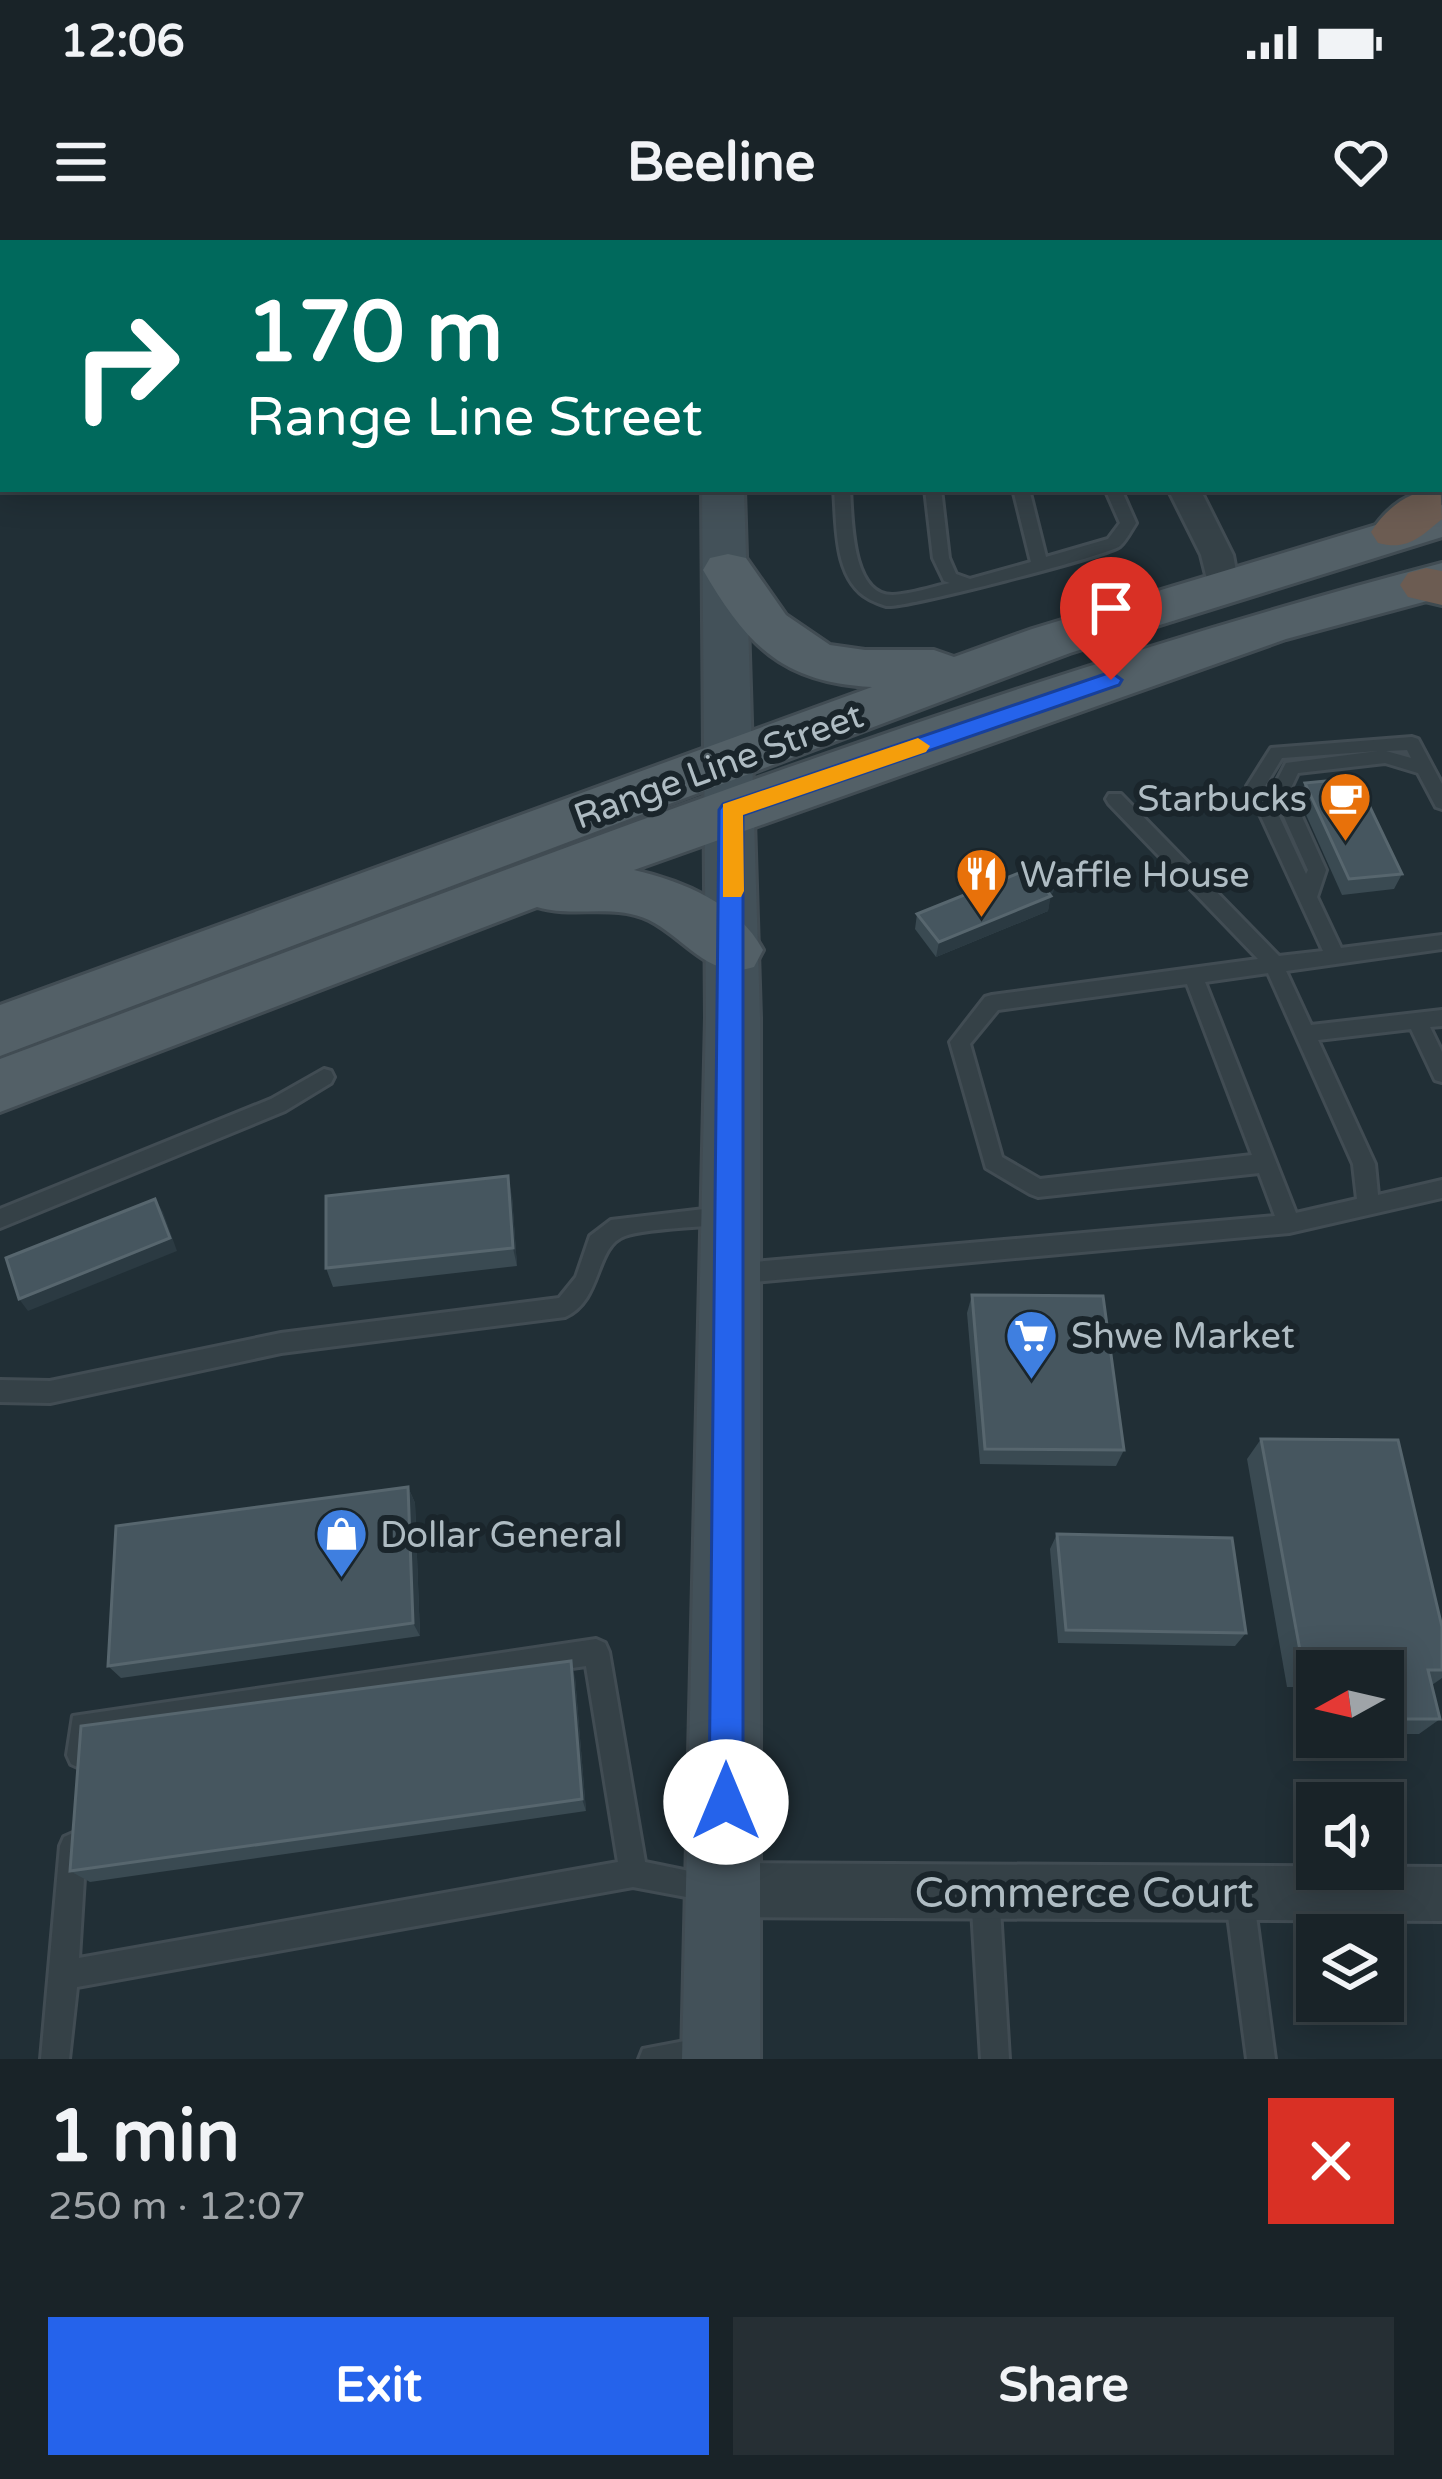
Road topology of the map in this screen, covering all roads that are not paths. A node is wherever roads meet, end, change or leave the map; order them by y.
1 (723, 492) edge
2 (842, 492) edge
3 (933, 492) edge
4 (1022, 492) edge
5 (1114, 492) edge
6 (1186, 492) edge
7 (1442, 493) edge
8 (1419, 526) edge
9 (1040, 565) junction
10 (728, 570) junction
11 (964, 582) junction
12 (1437, 584) edge
13 (1223, 587) junction
14 (986, 665) junction
15 (731, 785) junction
16 (1115, 799) dead end
17 (1442, 802) edge
18 (519, 892) junction
19 (1442, 942) edge
20 (733, 950) junction
21 (1334, 954) junction
22 (1272, 962) junction
23 (1193, 975) junction
24 (1442, 1018) edge
25 (1418, 1020) junction
26 (0, 1031) edge
27 (1305, 1034) junction
28 (1442, 1074) edge
29 (324, 1077) dead end
30 (0, 1086) edge
31 (1264, 1162) junction
32 (1442, 1189) edge
33 (1368, 1205) junction
34 (0, 1219) edge
35 (1289, 1224) junction
36 (731, 1245) junction
37 (0, 1391) edge
38 (633, 1873) junction
39 (726, 1890) junction
40 (986, 1892) junction
41 (1239, 1893) junction
42 (1442, 1894) edge
43 (64, 1975) junction
44 (722, 2054) edge
45 (55, 2059) edge
46 (653, 2059) edge
47 (995, 2059) edge
48 (1262, 2059) edge

1 - 10 main road
2 - 11 lane
3 - 11 lane
4 - 9 lane
5 - 9 lane
6 - 13 street
7 - 8 highway
8 - 13 main road, Range Line Street
9 - 11 lane
10 - 14 main road
10 - 15 main road
12 - 15 main road, Range Line Street
13 - 14 main road, Range Line Street
14 - 15 main road, Range Line Street
15 - 18 main road, Range Line Street
15 - 20 main road
15 - 26 main road, Range Line Street
16 - 22 lane
17 - 21 lane
18 - 20 main road
18 - 30 main road, Range Line Street
19 - 21 lane
20 - 36 main road
21 - 22 lane
22 - 23 lane
22 - 27 lane
23 - 31 lane
23 - 31 lane
24 - 25 lane
25 - 27 lane
25 - 28 lane
27 - 33 lane
29 - 34 lane
31 - 35 lane
32 - 33 lane
33 - 35 lane
35 - 36 lane
36 - 37 lane
36 - 39 main road
38 - 39 lane
38 - 43 lane
38 - 43 lane
39 - 40 street, Commerce Court
39 - 44 main road
40 - 41 street, Commerce Court
40 - 47 lane
41 - 42 street, Commerce Court
41 - 48 lane
43 - 45 lane
44 - 46 lane

